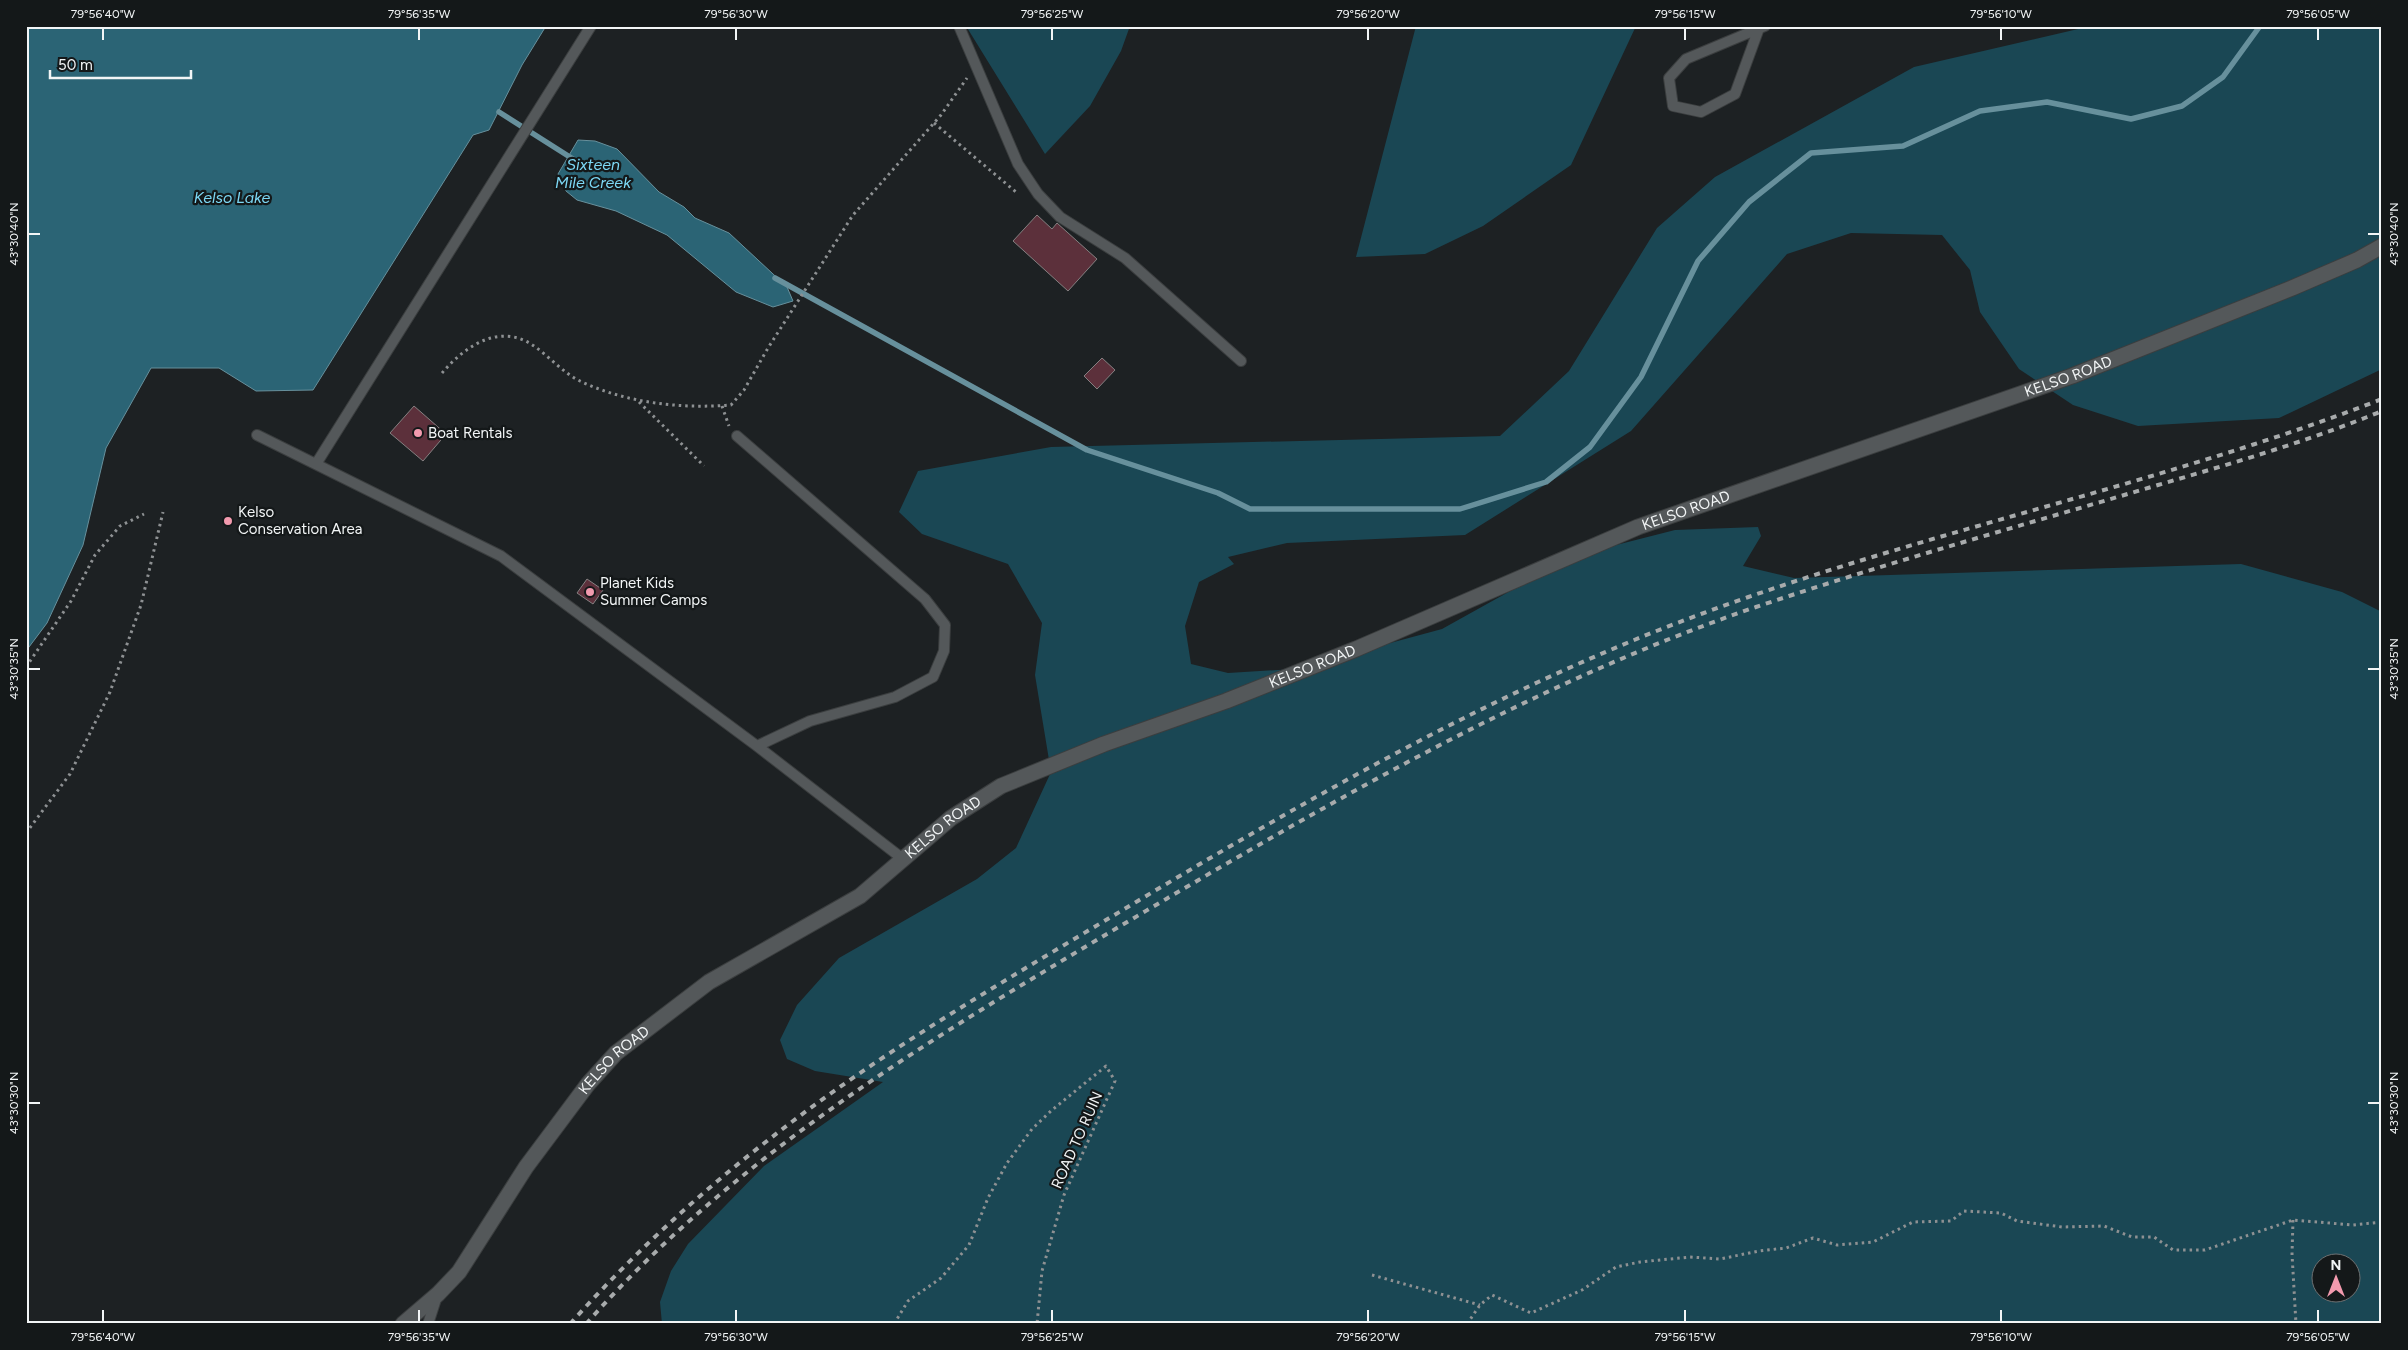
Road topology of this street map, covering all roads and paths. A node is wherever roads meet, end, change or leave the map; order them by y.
1 (591, 26) edge
2 (959, 26) edge
3 (1761, 28) edge
4 (976, 66) junction
5 (934, 123) junction
6 (1016, 192) dead end
7 (2382, 246) edge
8 (1242, 361) dead end
9 (442, 373) dead end
10 (639, 402) junction
11 (722, 406) junction
12 (257, 435) dead end
13 (737, 436) joint
14 (316, 464) junction
15 (704, 466) dead end
16 (163, 512) dead end
17 (144, 514) dead end
18 (26, 667) edge
19 (757, 746) junction
20 (26, 833) edge
21 (903, 859) junction
22 (2293, 1220) junction
23 (2382, 1222) edge
24 (1372, 1275) dead end
25 (438, 1294) junction
26 (1480, 1305) junction
27 (403, 1324) edge
28 (428, 1324) edge
29 (894, 1324) edge
30 (1037, 1324) edge
31 (1467, 1324) edge
32 (2296, 1324) edge

1 - 14 lane
2 - 4 lane
3 - 3 lane
4 - 5 path
4 - 8 lane
5 - 6 path
5 - 11 path
7 - 21 street, KELSO ROAD
9 - 10 path
10 - 11 path
10 - 15 path
11 - 13 path
12 - 14 lane
13 - 19 lane
14 - 19 lane
16 - 20 path
17 - 18 path
19 - 21 lane
21 - 25 street, KELSO ROAD
22 - 23 path
22 - 26 path
22 - 32 path
24 - 26 path
25 - 27 street, KELSO ROAD
25 - 28 lane
26 - 31 path
29 - 30 path, ROAD TO RUIN

